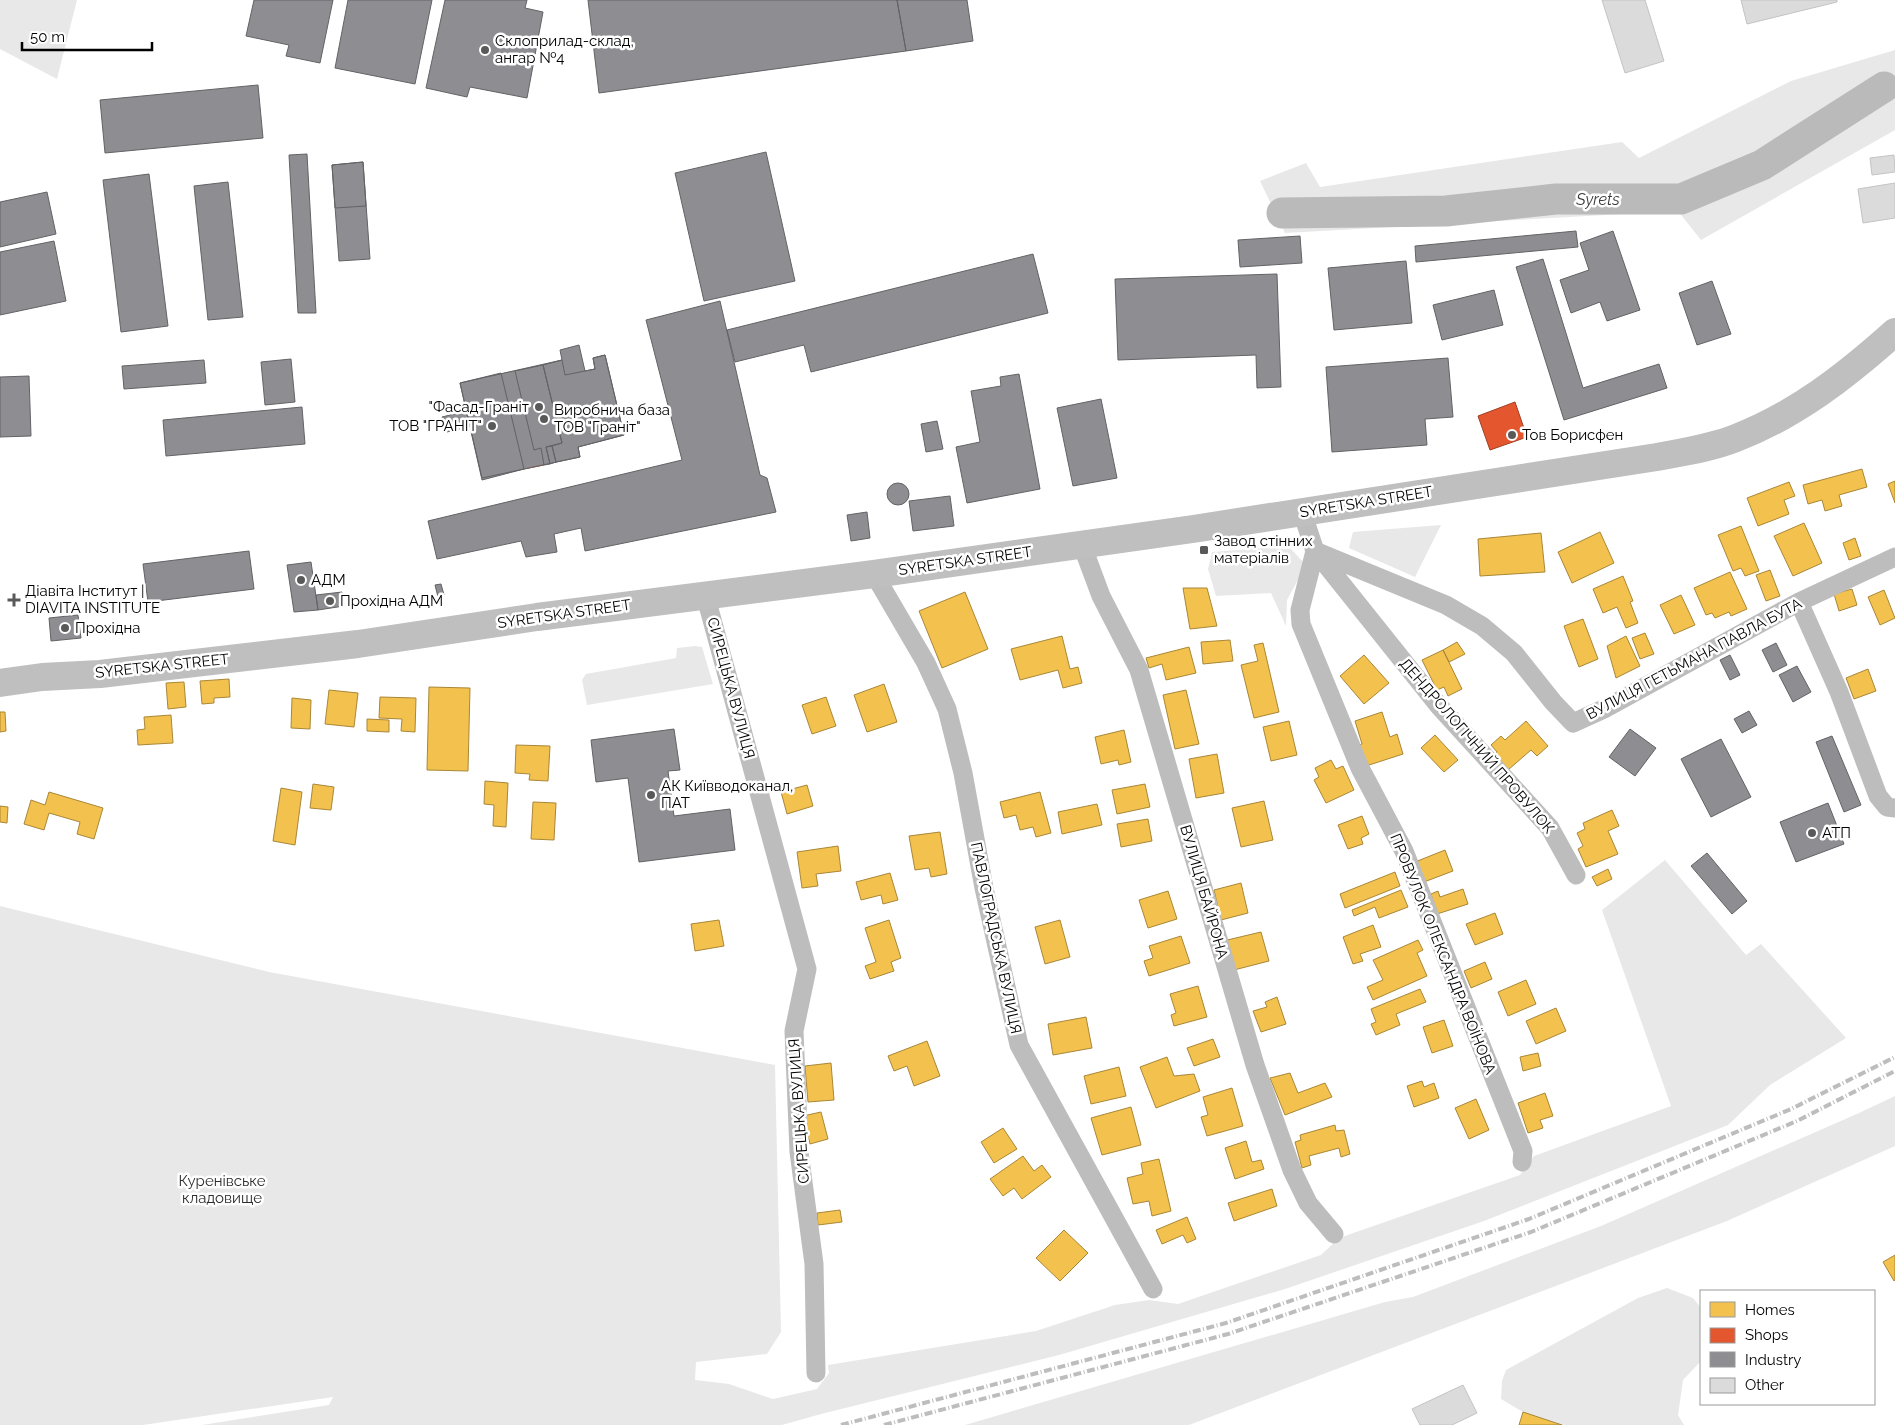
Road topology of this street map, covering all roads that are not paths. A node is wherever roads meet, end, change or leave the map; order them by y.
1 (1895, 332) edge
2 (1302, 512) junction
3 (1082, 544) junction
4 (1315, 551) junction
5 (1895, 557) edge
6 (874, 574) junction
7 (705, 594) junction
8 (1799, 602) junction
9 (0, 683) edge
10 (1891, 808) edge
11 (1576, 875) dead end
12 (1522, 1162) dead end
13 (1334, 1234) dead end
14 (1153, 1289) dead end
15 (816, 1373) dead end

1 - 2 main road, SYRETSKA STREET
2 - 3 main road, SYRETSKA STREET
2 - 4 street
3 - 6 main road, SYRETSKA STREET
3 - 13 street, ВУЛИЦЯ БАЙРОНА
4 - 8 street, ВУЛИЦЯ ГЕТЬМАНА ПАВЛА БУТА
4 - 11 street, ДЕНДРОЛОГІЧНИЙ ПРОВУЛОК
4 - 12 street, ПРОВУЛОК ОЛЕКСАНДРА ВОЇНОВА
5 - 8 street, ВУЛИЦЯ ГЕТЬМАНА ПАВЛА БУТА
6 - 7 main road, SYRETSKA STREET
6 - 14 street, ПАВЛОГРАДСЬКА ВУЛИЦЯ
7 - 9 main road, SYRETSKA STREET
7 - 15 street, СИРЕЦЬКА ВУЛИЦЯ
8 - 10 street

